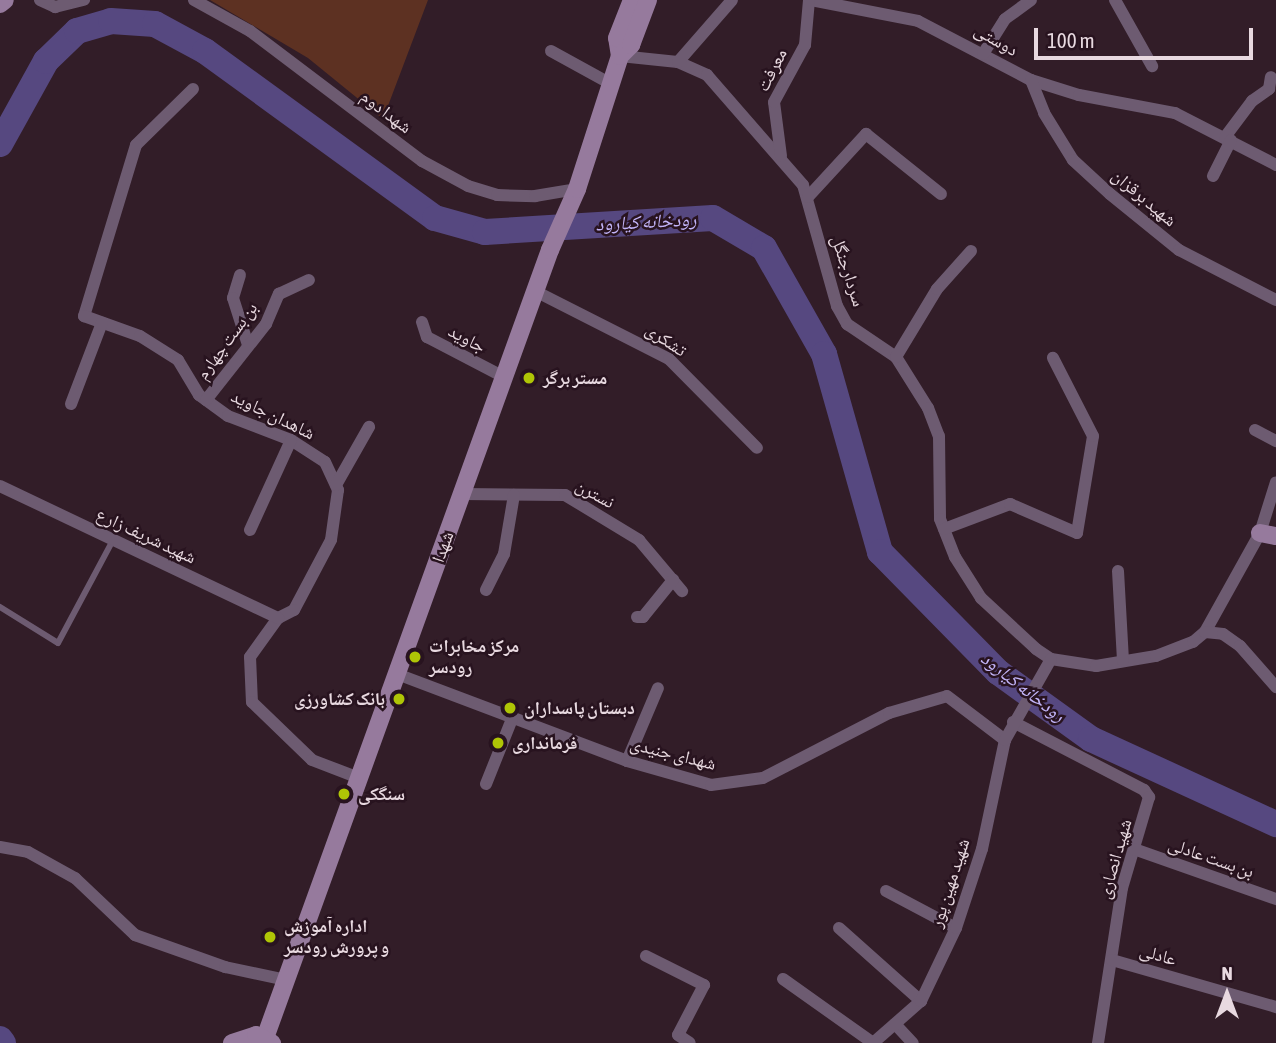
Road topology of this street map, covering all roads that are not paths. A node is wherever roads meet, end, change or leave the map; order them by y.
1 (5, 0) edge
2 (40, 0) edge
3 (84, 0) edge
4 (194, 0) edge
5 (632, 0) edge
6 (648, 0) edge
7 (732, 0) edge
8 (810, 0) edge
9 (1031, 0) edge
10 (1115, 0) edge
11 (0, 4) edge
12 (551, 51) dead end
13 (983, 54) junction
14 (620, 56) junction
15 (678, 62) junction
16 (1152, 66) dead end
17 (1271, 77) dead end
18 (1031, 80) junction
19 (611, 84) junction
20 (193, 89) dead end
21 (1228, 139) junction
22 (781, 157) junction
23 (1276, 165) edge
24 (1213, 176) dead end
25 (577, 189) junction
26 (941, 194) dead end
27 (808, 197) junction
28 (971, 251) dead end
29 (240, 275) dead end
30 (309, 280) dead end
31 (535, 291) junction
32 (1276, 300) edge
33 (422, 322) dead end
34 (103, 323) junction
35 (248, 345) junction
36 (896, 356) junction
37 (1053, 358) dead end
38 (505, 377) junction
39 (206, 400) junction
40 (71, 404) dead end
41 (369, 426) dead end
42 (1255, 430) dead end
43 (291, 440) junction
44 (1276, 441) edge
45 (757, 448) dead end
46 (1276, 482) edge
47 (336, 485) junction
48 (0, 486) edge
49 (462, 494) junction
50 (514, 495) junction
51 (944, 529) junction
52 (250, 530) dead end
53 (1268, 534) edge
54 (113, 540) junction
55 (1118, 570) dead end
56 (486, 590) dead end
57 (0, 607) edge
58 (637, 617) dead end
59 (278, 618) junction
60 (1205, 632) junction
61 (1051, 659) junction
62 (1123, 661) junction
63 (397, 674) junction
64 (1276, 687) edge
65 (658, 688) dead end
66 (1016, 717) junction
67 (512, 719) junction
68 (1005, 740) junction
69 (627, 761) junction
70 (359, 778) junction
71 (486, 784) dead end
72 (0, 847) edge
73 (1134, 849) junction
74 (886, 891) dead end
75 (1276, 899) edge
76 (839, 928) dead end
77 (956, 928) junction
78 (646, 957) dead end
79 (1112, 960) junction
80 (783, 979) dead end
81 (286, 981) junction
82 (921, 1000) junction
83 (1276, 1007) edge
84 (895, 1024) junction
85 (269, 1041) edge
86 (232, 1043) edge
87 (690, 1043) edge
88 (873, 1043) edge
89 (913, 1043) edge
90 (1098, 1043) edge

1 - 11 main road
2 - 3 street
4 - 25 street, شهدا دوم
5 - 14 main road, شهدا
6 - 14 main road, شهدا
7 - 15 street
8 - 13 street, دوستی
8 - 22 street, معرفت
9 - 13 street
10 - 16 street
12 - 19 street
13 - 18 street, دوستی
14 - 15 street, سردارجنگل
14 - 19 main road, شهدا
15 - 22 street, سردارجنگل
17 - 21 street
18 - 21 street, دوستی
18 - 32 street, شهید برقزان
19 - 25 main road, شهدا
20 - 34 street, شاهدان جاوید
21 - 23 street, دوستی
21 - 24 street
22 - 27 street, سردارجنگل
25 - 31 main road, شهدا
26 - 27 street
27 - 36 street, سردارجنگل
28 - 36 street
29 - 35 street
30 - 35 street, بن بست چهارم
31 - 38 main road, شهدا
31 - 45 street, تشکری
33 - 38 street, جاوید
34 - 39 street, شاهدان جاوید
34 - 40 street
35 - 39 street, بن بست چهارم
36 - 51 street, سردارجنگل
37 - 51 street
38 - 49 main road, شهدا
39 - 43 street, شاهدان جاوید
41 - 47 street
42 - 44 street
43 - 47 street, شاهدان جاوید
43 - 52 street
46 - 53 street
47 - 59 street
48 - 54 street, شهید شریف زارع
49 - 50 street, نسترن
49 - 63 main road, شهدا
50 - 56 street
50 - 58 street, نسترن
51 - 61 street, سردارجنگل
53 - 60 street
54 - 57 lane
54 - 59 street, شهید شریف زارع
55 - 62 street
59 - 70 street
60 - 62 street
60 - 64 street
61 - 62 street
61 - 66 street, شهید مهین پور
63 - 67 street, شهدای جنیدی
63 - 70 main road, شهدا
65 - 69 street
66 - 68 street, شهید مهین پور
66 - 73 street, شهید انصاری
67 - 69 street, شهدای جنیدی
67 - 71 street
68 - 69 street, شهدای جنیدی
68 - 77 street, شهید مهین پور
70 - 81 main road, شهدا
72 - 81 street
73 - 75 street, بن بست عادلی
73 - 79 street, شهید انصاری
74 - 77 street
76 - 82 street
77 - 82 street, شهید مهین پور
78 - 87 street
79 - 83 street, عادلی
79 - 90 street, شهید انصاری
80 - 88 street
81 - 85 main road, شهدا
82 - 84 street, شهید مهین پور
84 - 88 street, شهید مهین پور
84 - 89 street
85 - 86 main road

